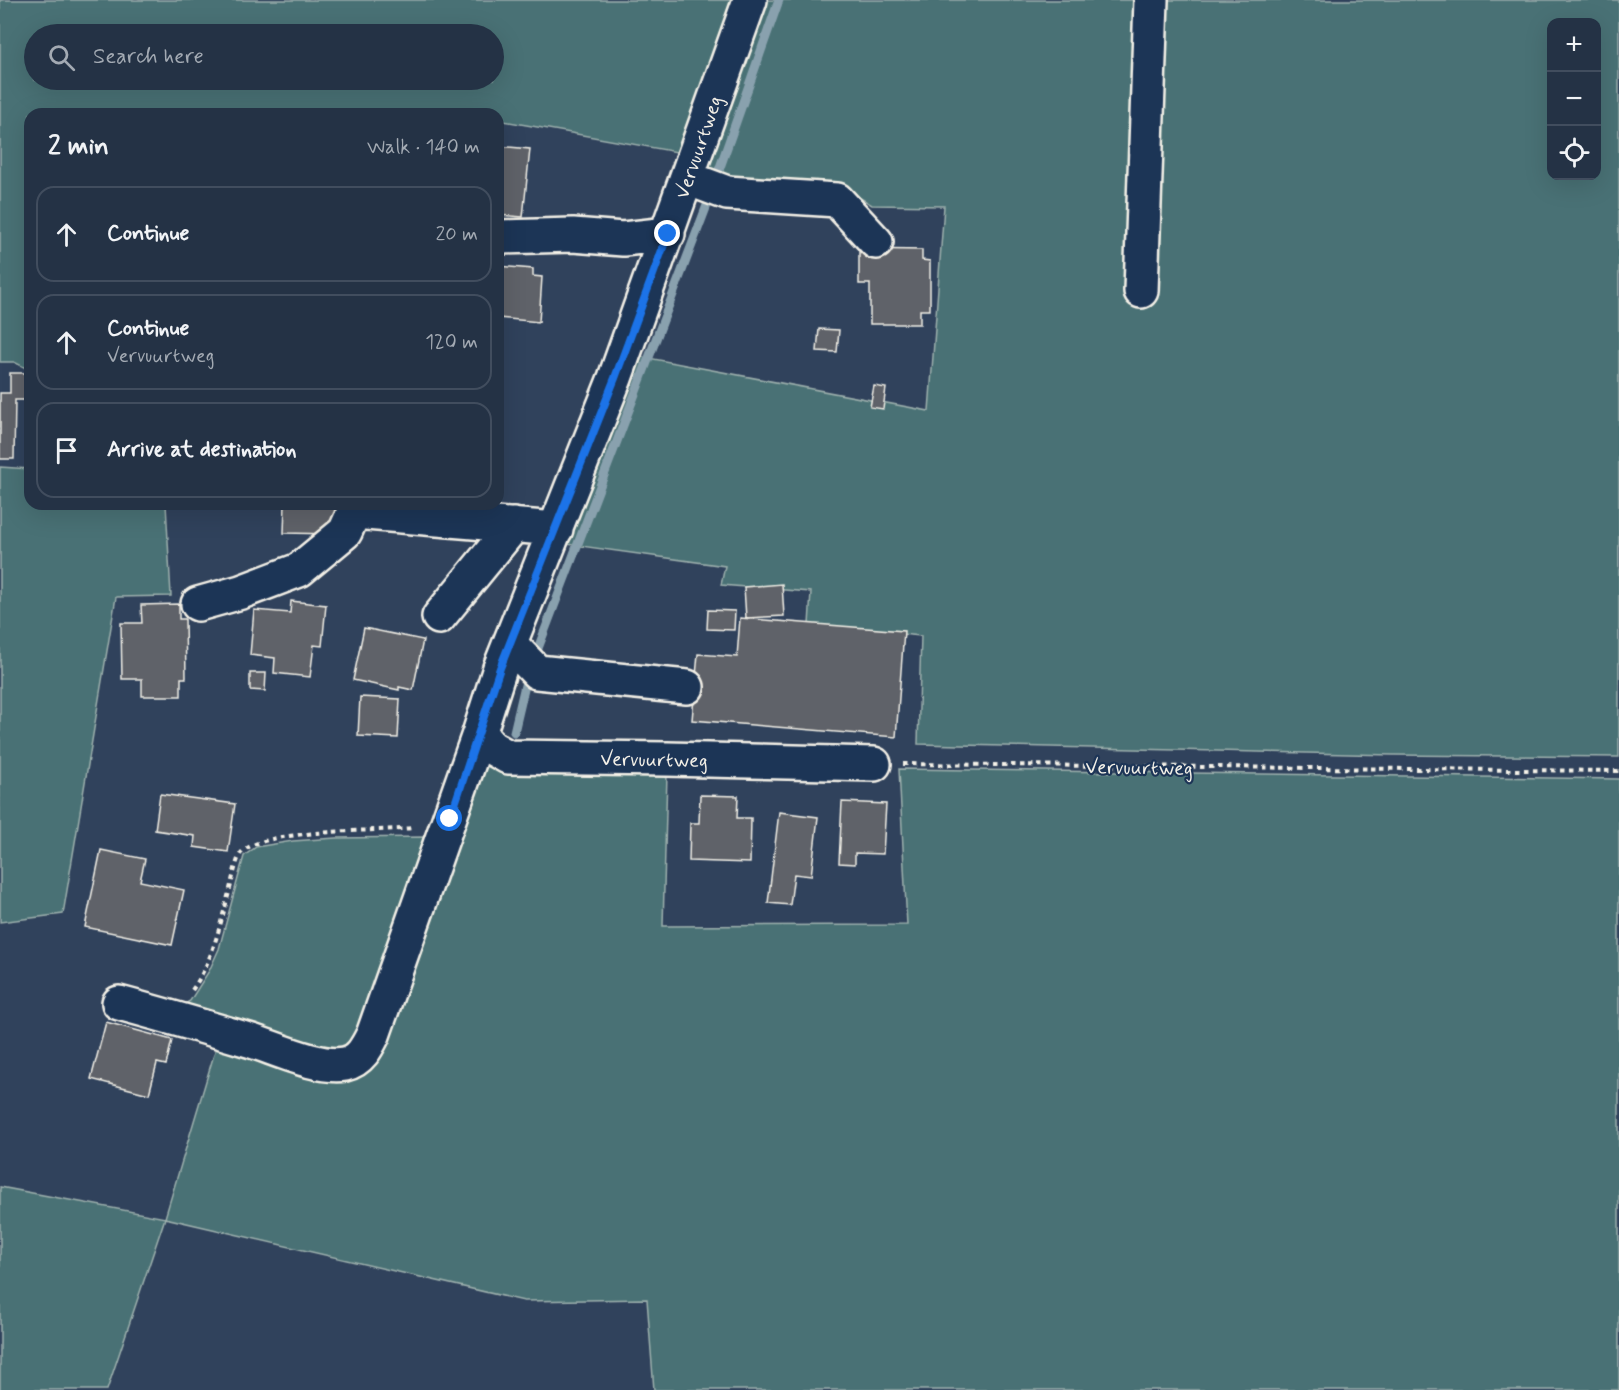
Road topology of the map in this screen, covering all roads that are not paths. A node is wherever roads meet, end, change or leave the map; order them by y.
1 (750, 0) edge
2 (1151, 0) edge
3 (687, 178) junction
4 (668, 234) junction
5 (504, 237) edge
6 (876, 242) dead end
7 (1142, 291) dead end
8 (352, 510) edge
9 (372, 510) edge
10 (514, 525) junction
11 (556, 529) junction
12 (198, 604) dead end
13 (439, 617) dead end
14 (510, 644) junction
15 (687, 687) dead end
16 (479, 734) junction
17 (874, 764) road end
18 (119, 1004) dead end

1 - 3 street, Vervuurtweg
2 - 7 street
3 - 4 street, Vervuurtweg
3 - 6 street
4 - 5 street
4 - 11 street, Vervuurtweg
8 - 12 street
9 - 10 street
10 - 11 street
10 - 13 street
11 - 14 street, Vervuurtweg
14 - 15 street
14 - 16 street, Vervuurtweg
16 - 17 street, Vervuurtweg
16 - 18 street

